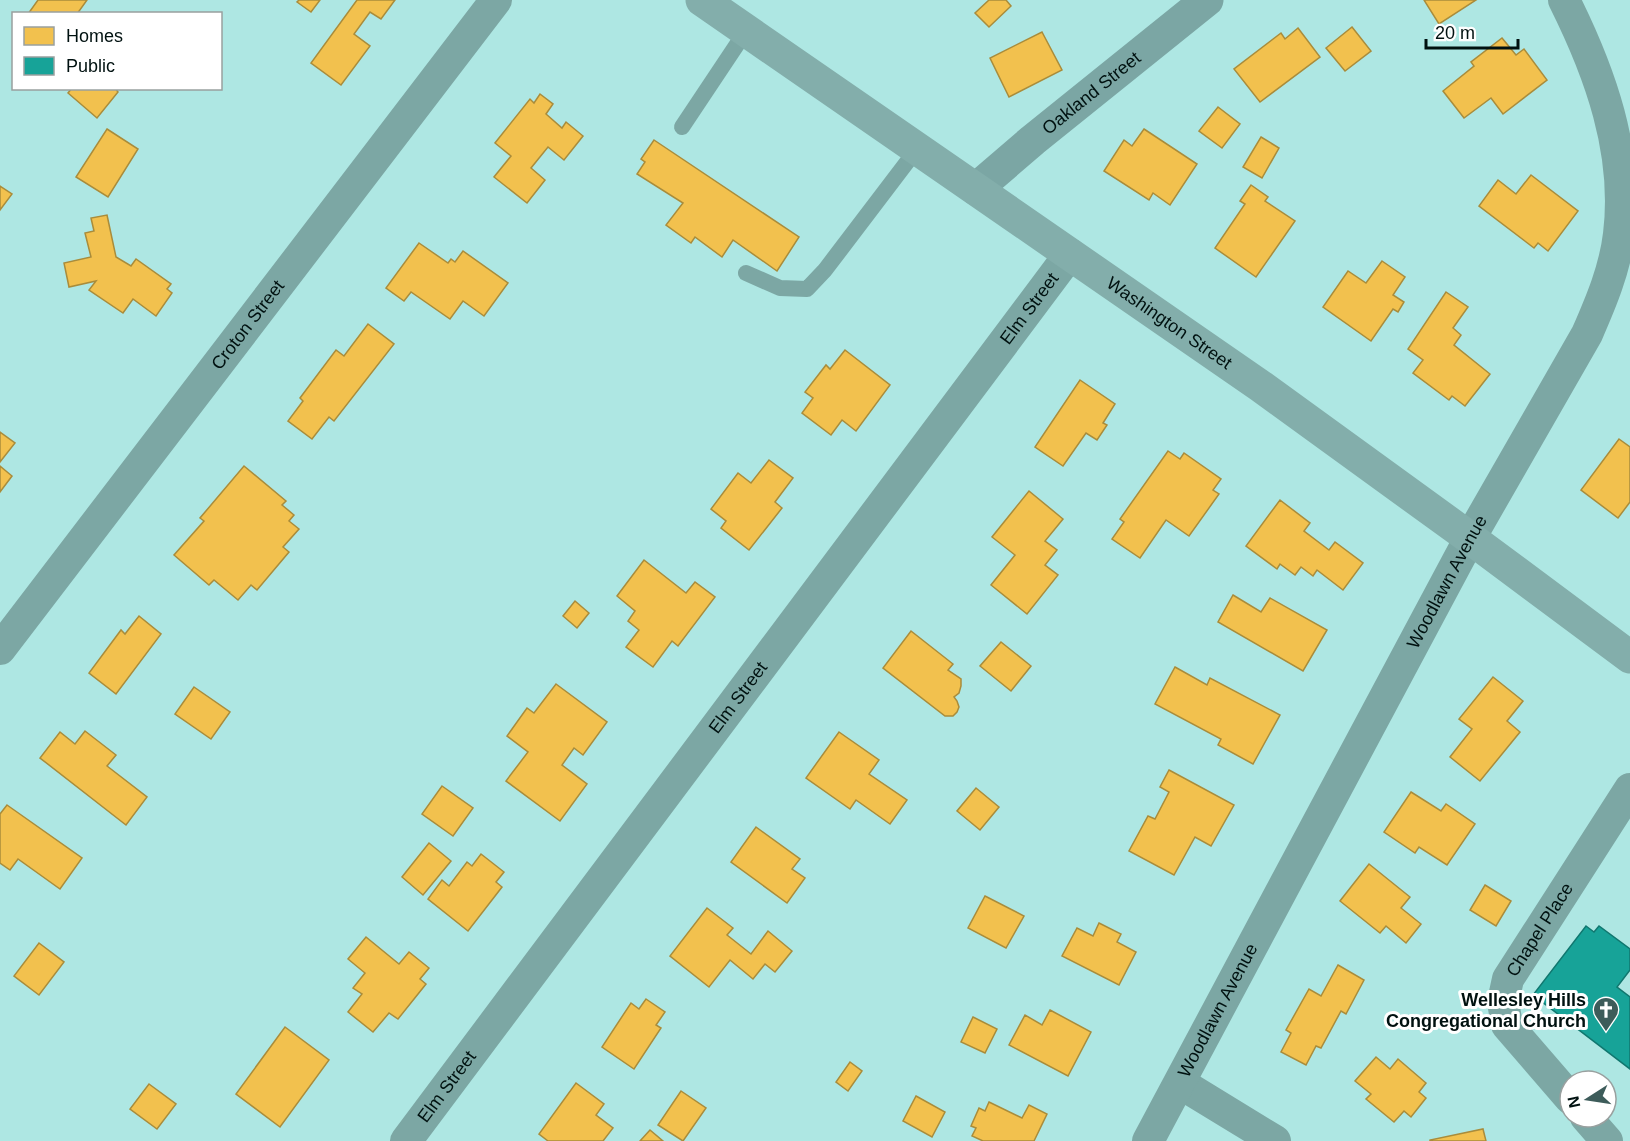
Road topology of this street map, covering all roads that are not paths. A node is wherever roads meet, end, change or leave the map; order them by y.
1 (496, 0) edge
2 (702, 0) edge
3 (1207, 0) edge
4 (1564, 0) edge
5 (746, 31) junction
6 (682, 127) dead end
7 (918, 149) junction
8 (976, 189) junction
9 (1070, 254) junction
10 (746, 273) dead end
11 (1470, 538) junction
12 (0, 649) edge
13 (1630, 657) edge
14 (1630, 789) edge
15 (1180, 1083) junction
16 (1558, 1084) edge
17 (1596, 1129) edge
18 (406, 1141) edge
19 (1148, 1141) edge
20 (1275, 1141) edge
21 (1607, 1141) edge

1 - 12 street, Croton Street
2 - 5 main road, Washington Street
3 - 8 street, Oakland Street
4 - 11 street, Woodlawn Avenue
5 - 6 lane
5 - 7 main road, Washington Street
7 - 8 main road, Washington Street
7 - 10 lane
8 - 9 main road, Washington Street
9 - 11 main road, Washington Street
9 - 18 street, Elm Street
11 - 13 main road, Washington Street
11 - 15 street, Woodlawn Avenue
14 - 16 street, Chapel Place
15 - 19 street, Woodlawn Avenue
15 - 20 street
17 - 21 street

